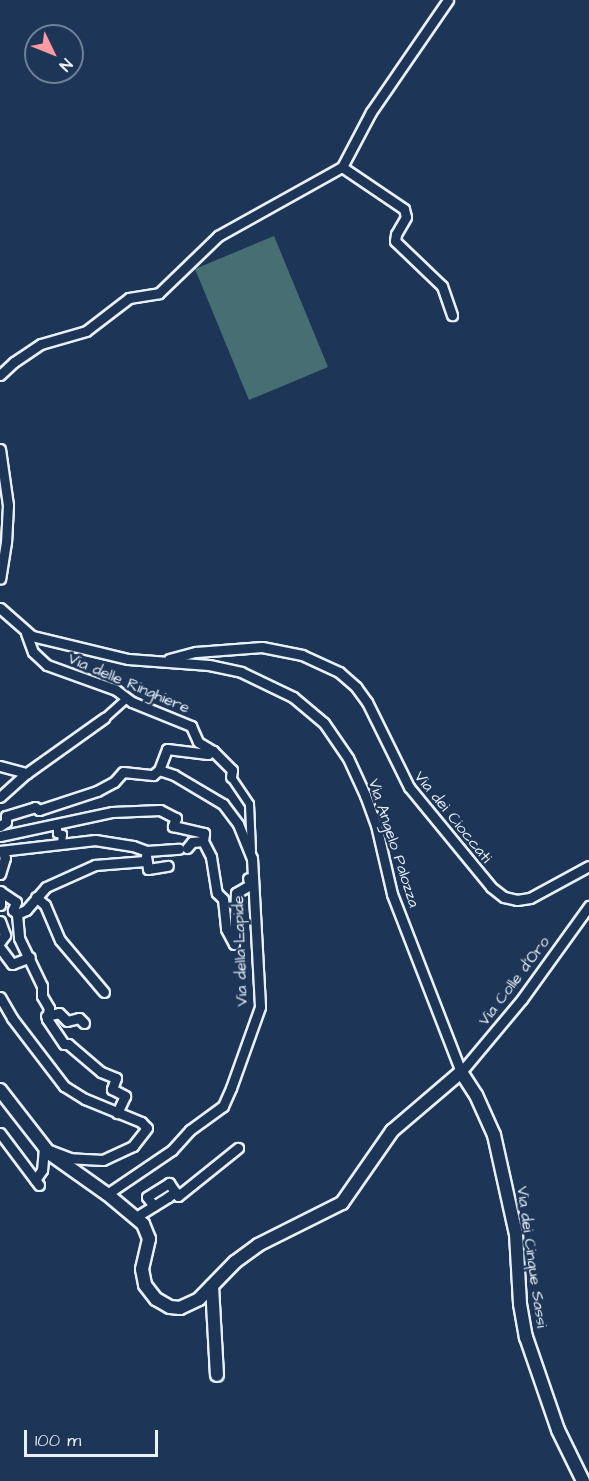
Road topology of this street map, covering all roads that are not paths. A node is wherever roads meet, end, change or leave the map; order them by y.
1 (448, 0) edge
2 (342, 167) junction
3 (452, 315) dead end
4 (0, 375) edge
5 (0, 449) edge
6 (0, 579) edge
7 (0, 608) edge
8 (26, 633) junction
9 (163, 662) junction
10 (126, 698) junction
11 (104, 718) joint
12 (213, 751) junction
13 (0, 766) edge
14 (159, 770) junction
15 (27, 773) junction
16 (231, 777) joint
17 (0, 796) edge
18 (57, 823) junction
19 (0, 826) edge
20 (0, 836) edge
21 (202, 836) junction
22 (61, 844) junction
23 (2, 852) edge
24 (146, 856) junction
25 (252, 858) junction
26 (168, 866) dead end
27 (589, 866) edge
28 (253, 868) junction
29 (0, 874) edge
30 (1, 891) edge
31 (36, 897) junction
32 (0, 905) edge
33 (589, 906) edge
34 (17, 914) junction
35 (0, 921) edge
36 (0, 942) edge
37 (0, 948) edge
38 (30, 957) junction
39 (104, 992) dead end
40 (0, 997) edge
41 (46, 1016) junction
42 (84, 1023) dead end
43 (461, 1072) junction
44 (0, 1090) edge
45 (117, 1113) junction
46 (0, 1133) edge
47 (44, 1148) junction
48 (238, 1148) dead end
49 (107, 1194) junction
50 (136, 1217) junction
51 (212, 1286) junction
52 (218, 1375) dead end
53 (583, 1481) edge

1 - 2 street
2 - 3 street
2 - 4 street
5 - 6 street
7 - 8 street
8 - 9 street, Via Angelo Palozza
8 - 10 street, Via delle Ringhiere
9 - 27 street, Via dei Cioccati
9 - 43 street, Via Angelo Palozza
10 - 11 street
10 - 12 street, Via delle Ringhiere
11 - 15 street
12 - 14 street
12 - 16 street, Via delle Ringhiere
13 - 15 street
14 - 19 street
14 - 25 street, Via della Lapide
15 - 17 street
16 - 25 street, Via delle Ringhiere
18 - 20 street
18 - 21 street
18 - 22 street
21 - 24 street
21 - 28 street
22 - 23 street
22 - 24 street
23 - 29 street
24 - 26 street
24 - 31 street
25 - 28 street, Via della Lapide
28 - 49 street, Via della Lapide
30 - 32 street
30 - 34 street
31 - 34 street
31 - 39 street
33 - 43 street, Via Colle d'Oro
34 - 38 street
35 - 36 street
37 - 38 street
38 - 41 street
40 - 45 street
41 - 42 street
41 - 45 street
43 - 51 street
43 - 53 street, Via dei Cinque Sassi
44 - 47 street
45 - 47 street
46 - 47 street
47 - 49 street
48 - 50 street
49 - 50 street
50 - 51 street
51 - 52 street

